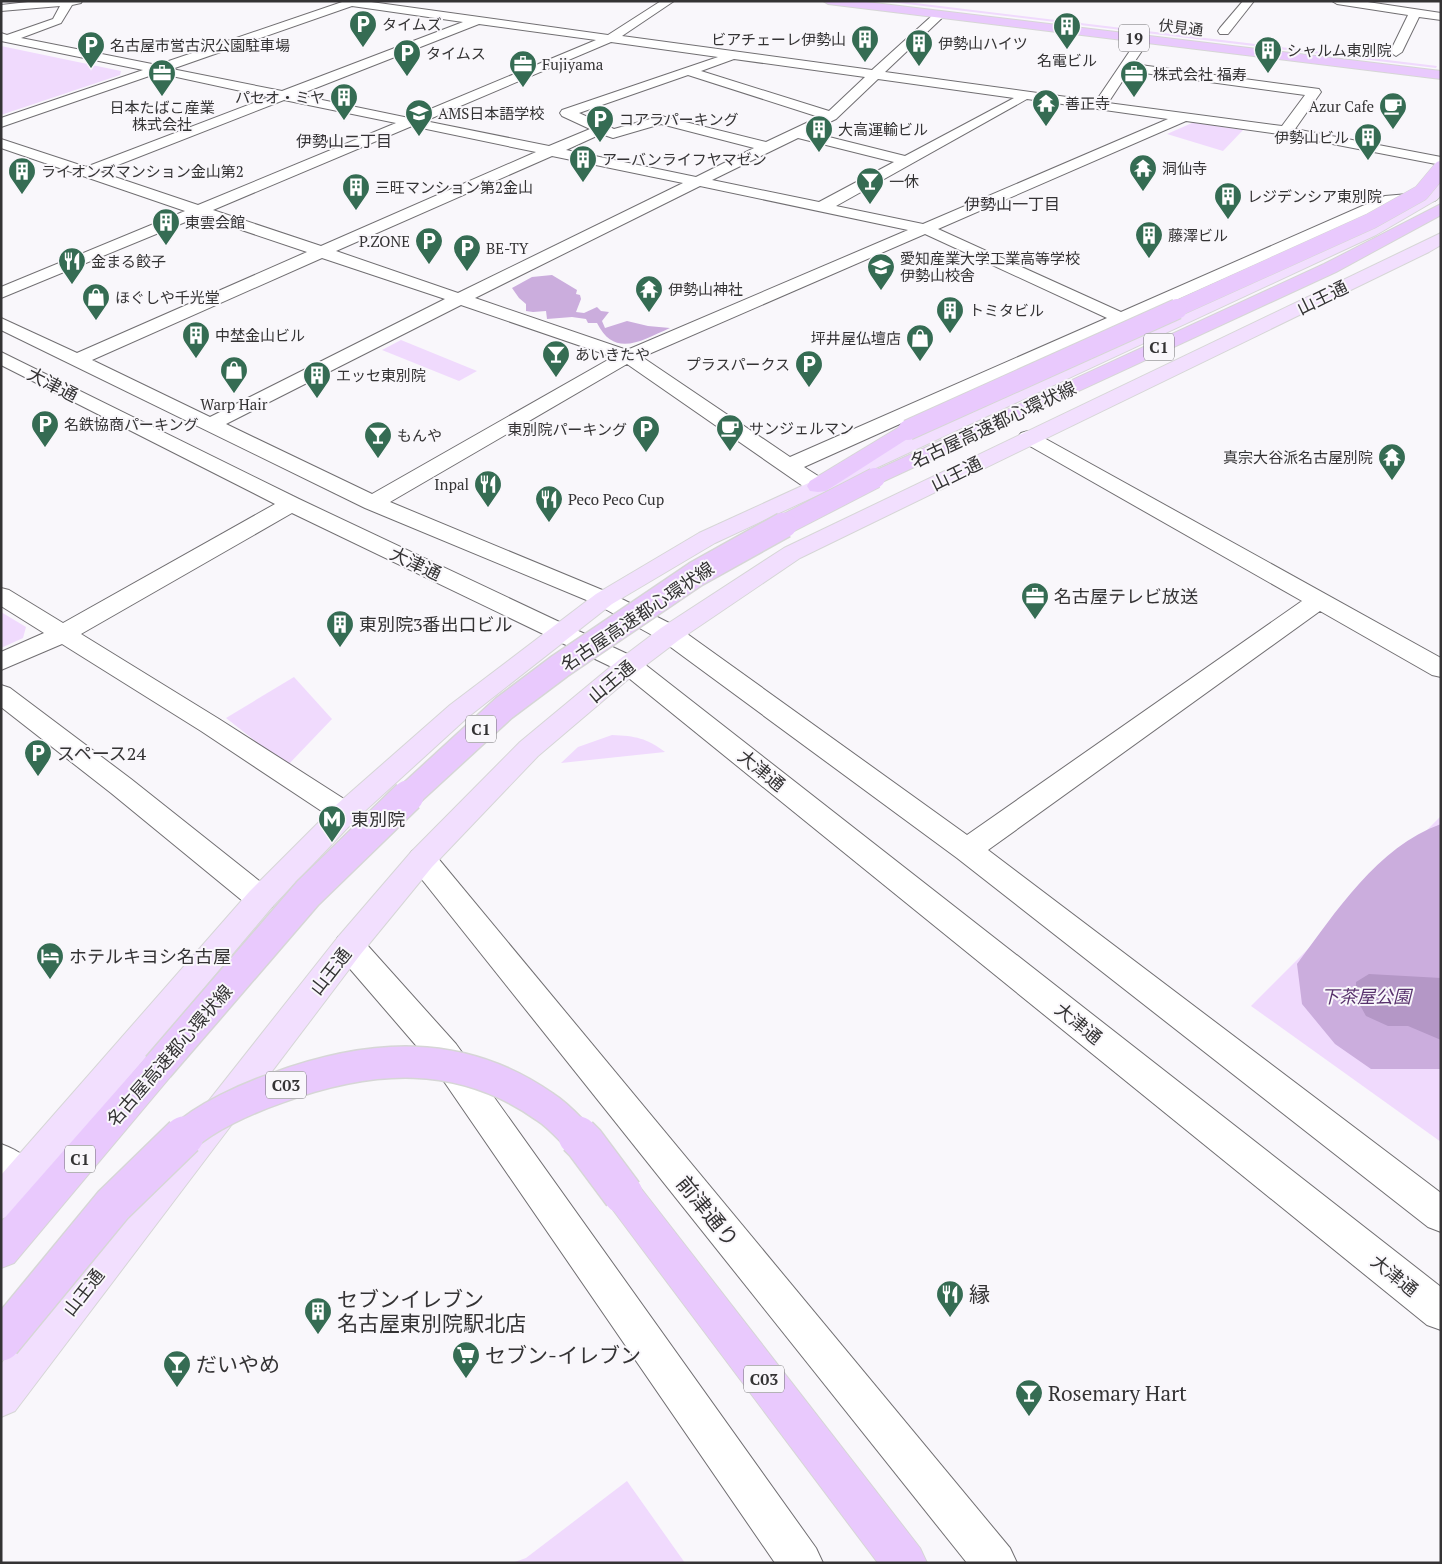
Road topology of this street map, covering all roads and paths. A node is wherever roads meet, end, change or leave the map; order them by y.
1 (317, 1) edge
2 (669, 1) edge
3 (828, 1) edge
4 (1249, 1) edge
5 (1337, 1) edge
6 (71, 2) edge
7 (352, 3) edge
8 (1373, 4) edge
9 (1, 8) edge
10 (1415, 13) junction
11 (940, 15) junction
12 (1441, 17) edge
13 (478, 21) junction
14 (1219, 31) joint
15 (1243, 34) dead end
16 (3, 38) edge
17 (611, 38) junction
18 (1144, 39) junction
19 (1396, 52) dead end
20 (735, 55) junction
21 (1125, 67) junction
22 (157, 69) junction
23 (688, 72) junction
24 (876, 74) junction
25 (1441, 75) edge
26 (1024, 95) junction
27 (282, 96) junction
28 (1100, 105) junction
29 (831, 116) junction
30 (1184, 117) junction
31 (410, 122) junction
32 (1, 123) edge
33 (601, 129) junction
34 (1286, 131) junction
35 (797, 133) junction
36 (1, 144) edge
37 (767, 147) junction
38 (551, 151) junction
39 (906, 161) junction
40 (1441, 161) edge
41 (1441, 169) edge
42 (86, 172) junction
43 (698, 181) junction
44 (1437, 197) edge
45 (822, 207) junction
46 (200, 210) junction
47 (926, 228) junction
48 (1441, 238) edge
49 (322, 252) junction
50 (1, 293) edge
51 (460, 298) junction
52 (1121, 318) junction
53 (1, 323) edge
54 (628, 356) junction
55 (1, 358) edge
56 (78, 359) junction
57 (211, 424) junction
58 (1028, 438) junction
59 (788, 466) junction
60 (818, 486) junction
61 (373, 502) junction
62 (291, 504) junction
63 (1, 595) edge
64 (604, 598) junction
65 (1318, 601) junction
66 (560, 632) junction
67 (64, 633) junction
68 (670, 634) junction
69 (1, 662) edge
70 (629, 665) junction
71 (1441, 669) edge
72 (1, 694) edge
73 (345, 813) junction
74 (967, 850) junction
75 (422, 859) junction
76 (261, 899) junction
77 (349, 946) junction
78 (8, 1180) edge
79 (1441, 1215) edge
80 (1, 1250) edge
81 (1441, 1311) edge
82 (1, 1341) edge
83 (1, 1397) edge
84 (800, 1563) edge
85 (905, 1563) edge
86 (995, 1563) edge

1 - 7 street
2 - 17 street
3 - 11 highway, 伏見通 / 19
4 - 14 street
5 - 8 street
6 - 9 street
6 - 16 street
7 - 13 street
7 - 22 street
8 - 10 street
10 - 12 street
10 - 19 street
11 - 18 highway, 伏見通 / 19
11 - 24 street
13 - 17 street
13 - 27 street
14 - 15 highway, 伏見通
16 - 22 street
17 - 20 street
17 - 31 street
18 - 21 street
18 - 25 highway, 伏見通 / 19
20 - 23 street
20 - 24 street
21 - 28 street
21 - 34 street
22 - 27 street
22 - 32 street
23 - 29 street
23 - 33 street
24 - 26 street
24 - 29 street
26 - 28 street
26 - 39 street
27 - 31 street
27 - 42 street
28 - 30 street
29 - 35 street
30 - 34 street
30 - 47 street
31 - 38 street
31 - 46 street
33 - 37 street
33 - 38 street
34 - 40 street
35 - 37 street
35 - 39 street
36 - 42 street
37 - 43 street
38 - 43 street
38 - 49 street
39 - 45 street
41 - 60 highway, bridge
42 - 46 street
43 - 45 street
43 - 51 street
44 - 52 street
44 - 60 main road
44 - 80 highway, 名古屋高速都心環状線 / C1, bridge
45 - 47 street
46 - 49 street
46 - 50 street
47 - 52 street
47 - 54 street
48 - 58 main road, 山王通
49 - 51 street
49 - 56 street
51 - 54 street
51 - 57 street
52 - 59 street
53 - 56 street, 大津通
54 - 59 street
54 - 61 street
55 - 62 street, 大津通
56 - 57 street, 大津通
57 - 61 street, 大津通
58 - 65 street
58 - 68 main road, 山王通
59 - 60 street
60 - 64 main road
61 - 64 street, 大津通
62 - 66 street, 大津通
62 - 67 street
63 - 67 street
64 - 66 main road
64 - 68 street, 大津通
65 - 71 street
65 - 74 street
66 - 70 street, 大津通
66 - 73 main road
67 - 69 street
67 - 73 street
68 - 70 main road, 山王通
68 - 74 street, 大津通
70 - 75 main road, 山王通
70 - 81 street, 大津通
72 - 76 street
73 - 76 main road
74 - 79 street, 大津通
75 - 77 main road, 山王通
75 - 86 street, 前津通り
76 - 78 main road
77 - 83 main road, 山王通
77 - 84 street
82 - 85 highway, C03, bridge

